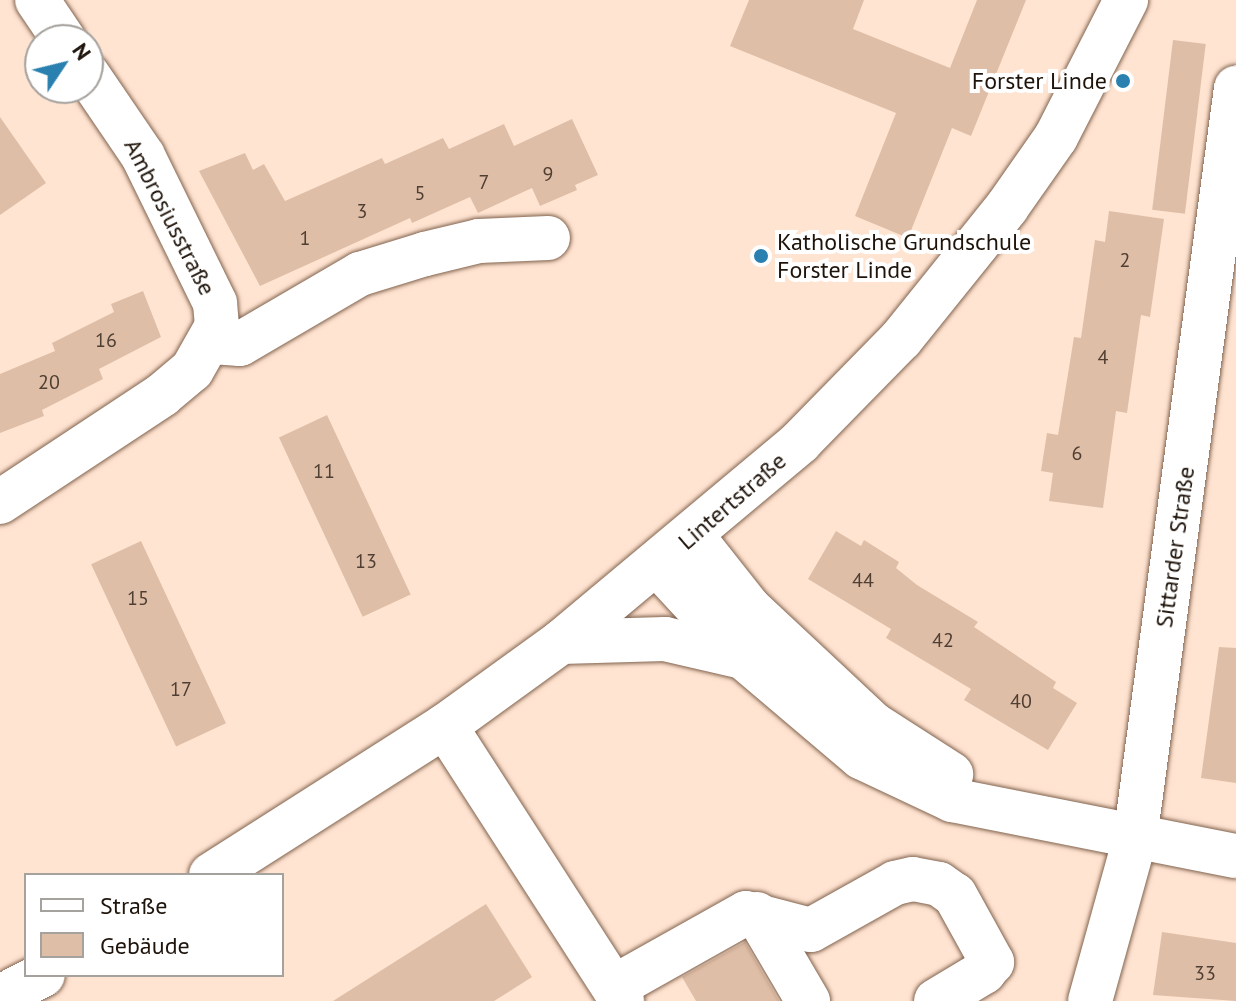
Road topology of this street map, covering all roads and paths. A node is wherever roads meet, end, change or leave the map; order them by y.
1 (37, 0) edge
2 (1126, 0) edge
3 (53, 24) edge
4 (1236, 88) edge
5 (104, 99) edge
6 (548, 238) dead end
7 (1220, 339) edge
8 (212, 342) junction
9 (0, 502) edge
10 (692, 536) junction
11 (658, 565) junction
12 (561, 642) junction
13 (743, 657) junction
14 (445, 726) junction
15 (1003, 808) junction
16 (1135, 839) junction
17 (1236, 856) edge
18 (214, 873) edge
19 (757, 914) junction
20 (39, 977) edge
21 (618, 994) edge
22 (0, 997) edge
23 (808, 1001) edge
24 (936, 1001) edge
25 (1090, 1001) edge

1 - 3 street
2 - 10 street, Lintertstraße
4 - 7 street, Sittarder Straße
5 - 8 street, Ambrosiusstraße
6 - 8 street
7 - 16 street, Sittarder Straße
8 - 9 street
10 - 11 street, Lintertstraße
10 - 15 street
11 - 12 street, Lintertstraße
11 - 13 street
12 - 13 street
12 - 14 street, Lintertstraße
13 - 15 street
14 - 18 street, Lintertstraße
14 - 21 street
15 - 16 street
16 - 17 street
16 - 25 street, Sittarder Straße
19 - 21 street
19 - 23 street
19 - 24 street
20 - 22 street

